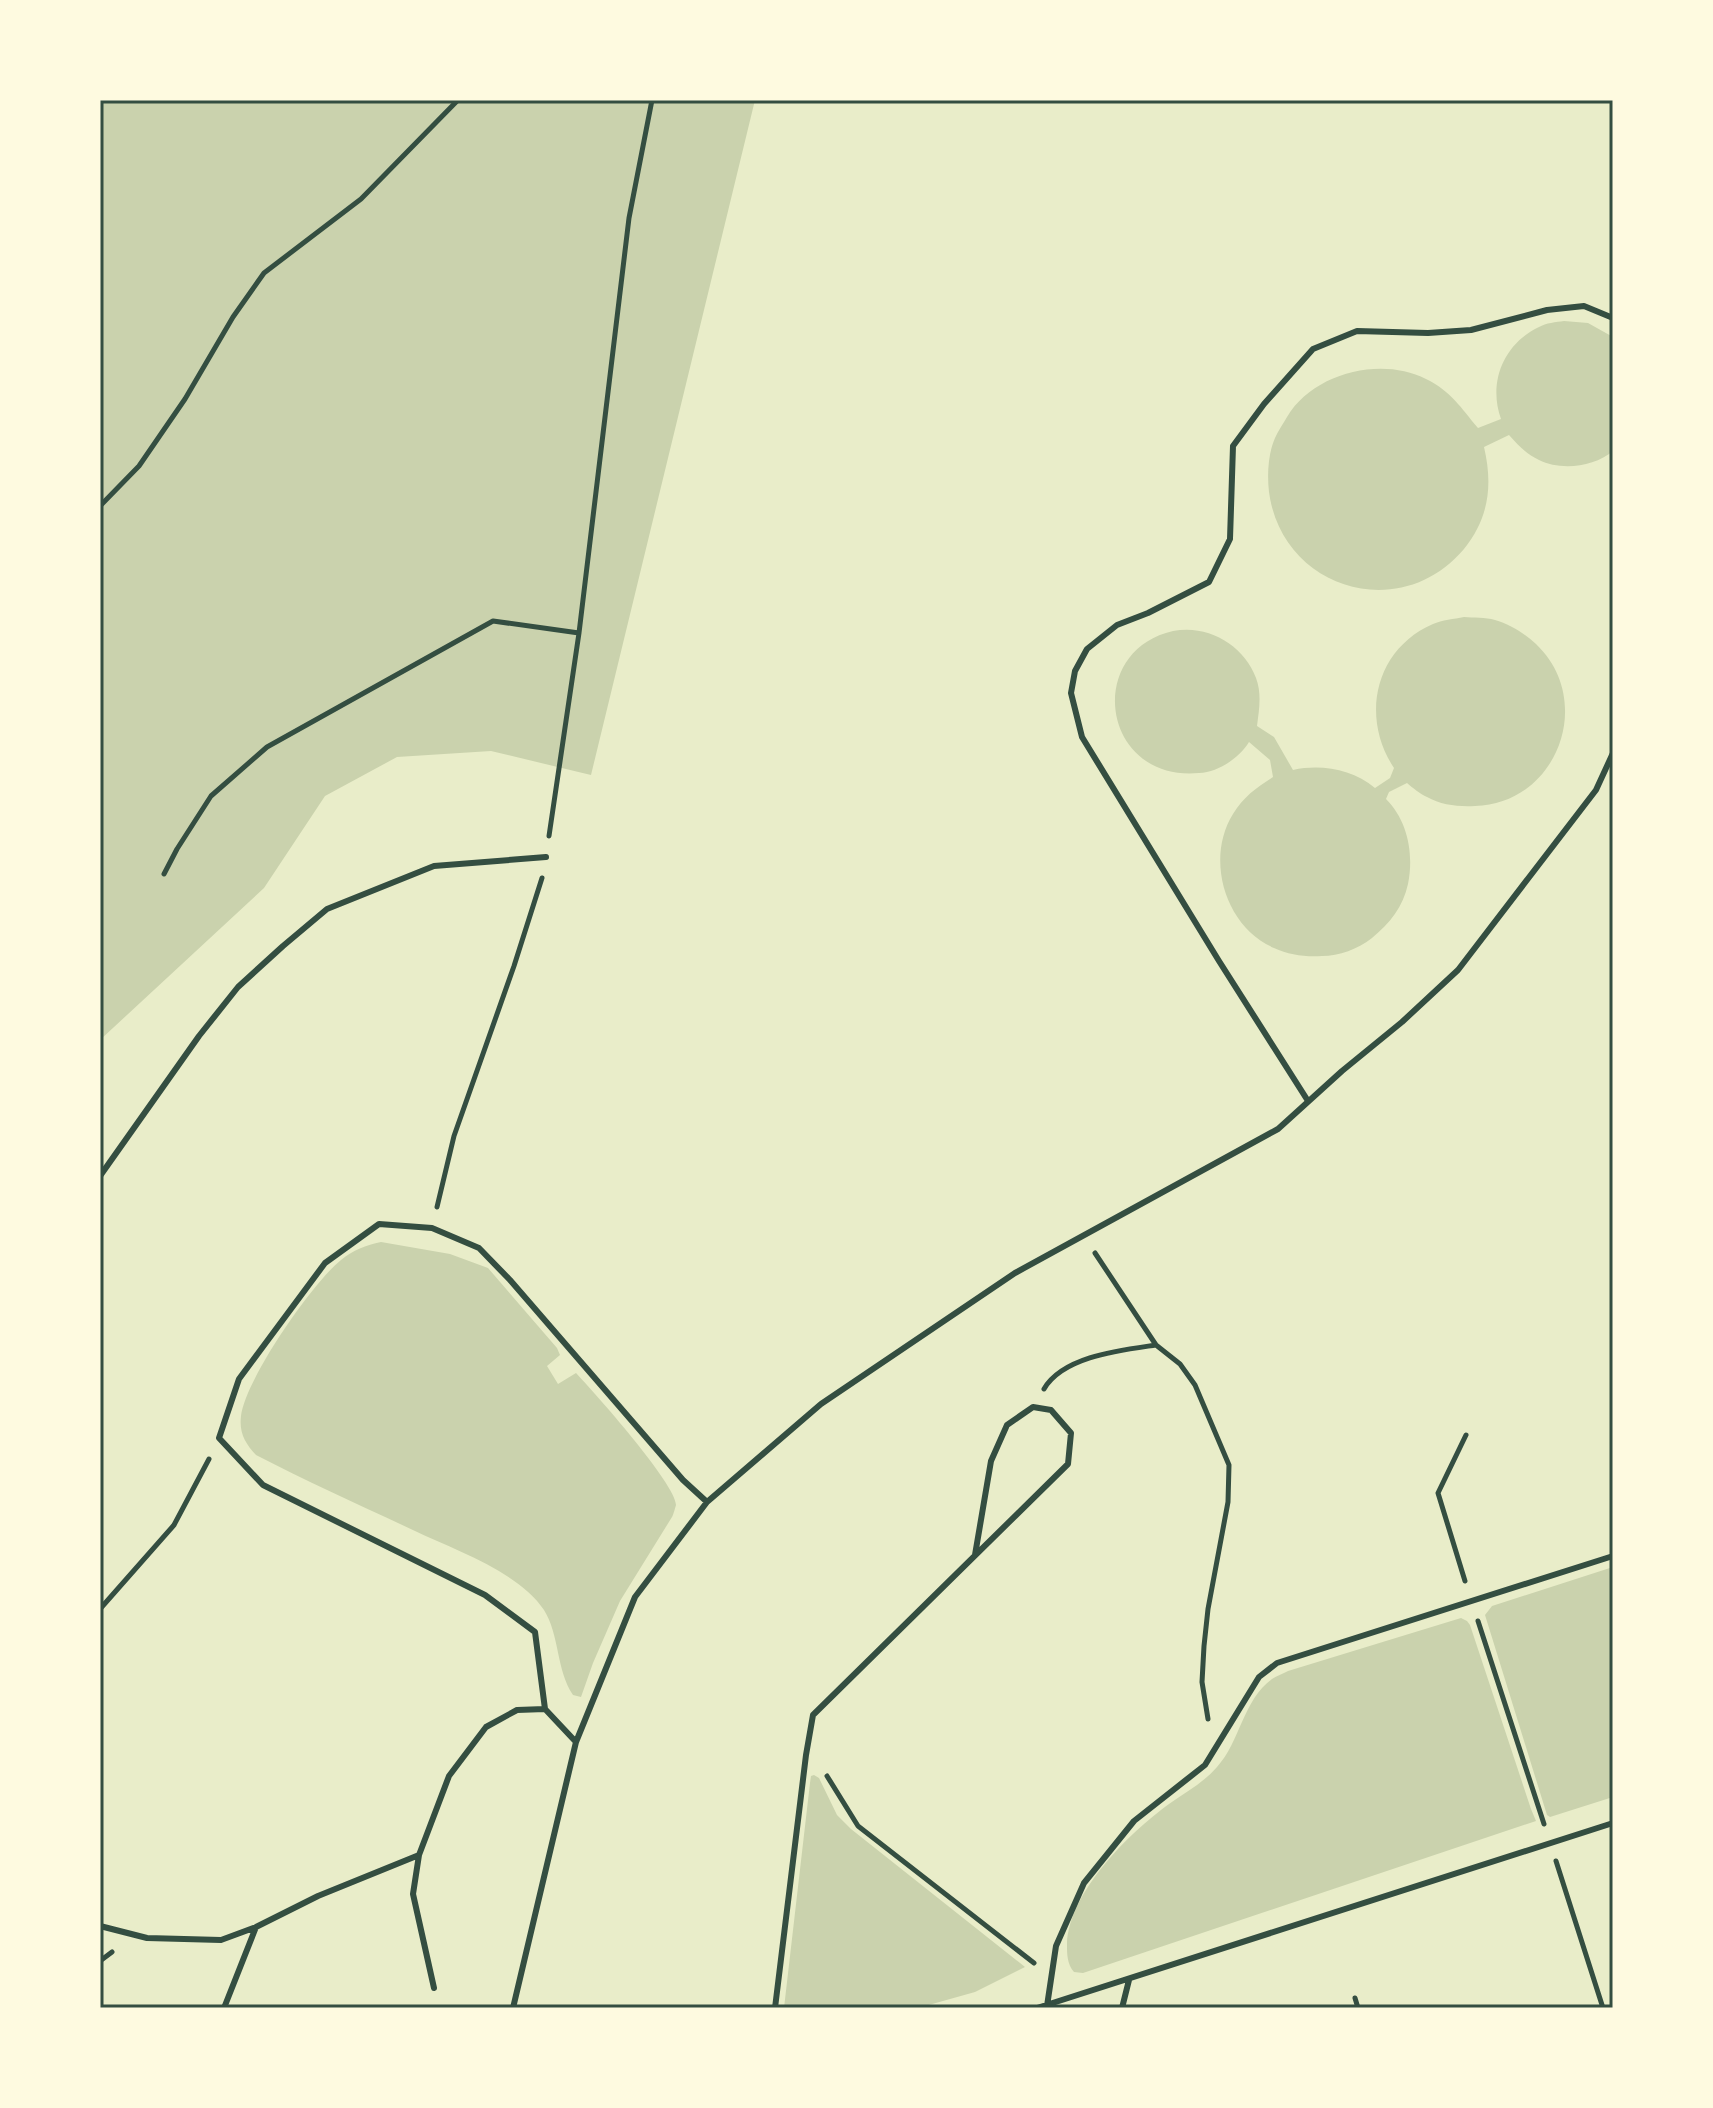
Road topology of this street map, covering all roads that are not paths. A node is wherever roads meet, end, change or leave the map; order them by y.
1 (1613, 318) edge
2 (1613, 753) edge
3 (546, 857) road end
4 (1308, 1101) junction
5 (100, 1176) edge
6 (707, 1502) junction
7 (975, 1555) junction
8 (1613, 1556) edge
9 (545, 1709) junction
10 (576, 1742) junction
11 (1613, 1823) edge
12 (419, 1855) junction
13 (100, 1926) edge
14 (256, 1927) junction
15 (1129, 1980) junction
16 (434, 1988) dead end
17 (1047, 2006) junction
18 (224, 2008) edge
19 (513, 2008) edge
20 (775, 2008) edge
21 (1037, 2008) edge
22 (1122, 2008) edge

1 - 4 lane
2 - 4 lane
3 - 5 lane
4 - 6 lane
6 - 9 lane
6 - 10 lane
7 - 7 lane
7 - 20 lane
8 - 17 lane
9 - 10 lane
9 - 12 lane
10 - 19 lane
11 - 15 lane
12 - 14 lane
12 - 16 lane
13 - 14 lane
14 - 18 lane
15 - 17 lane
15 - 22 lane
17 - 21 lane

